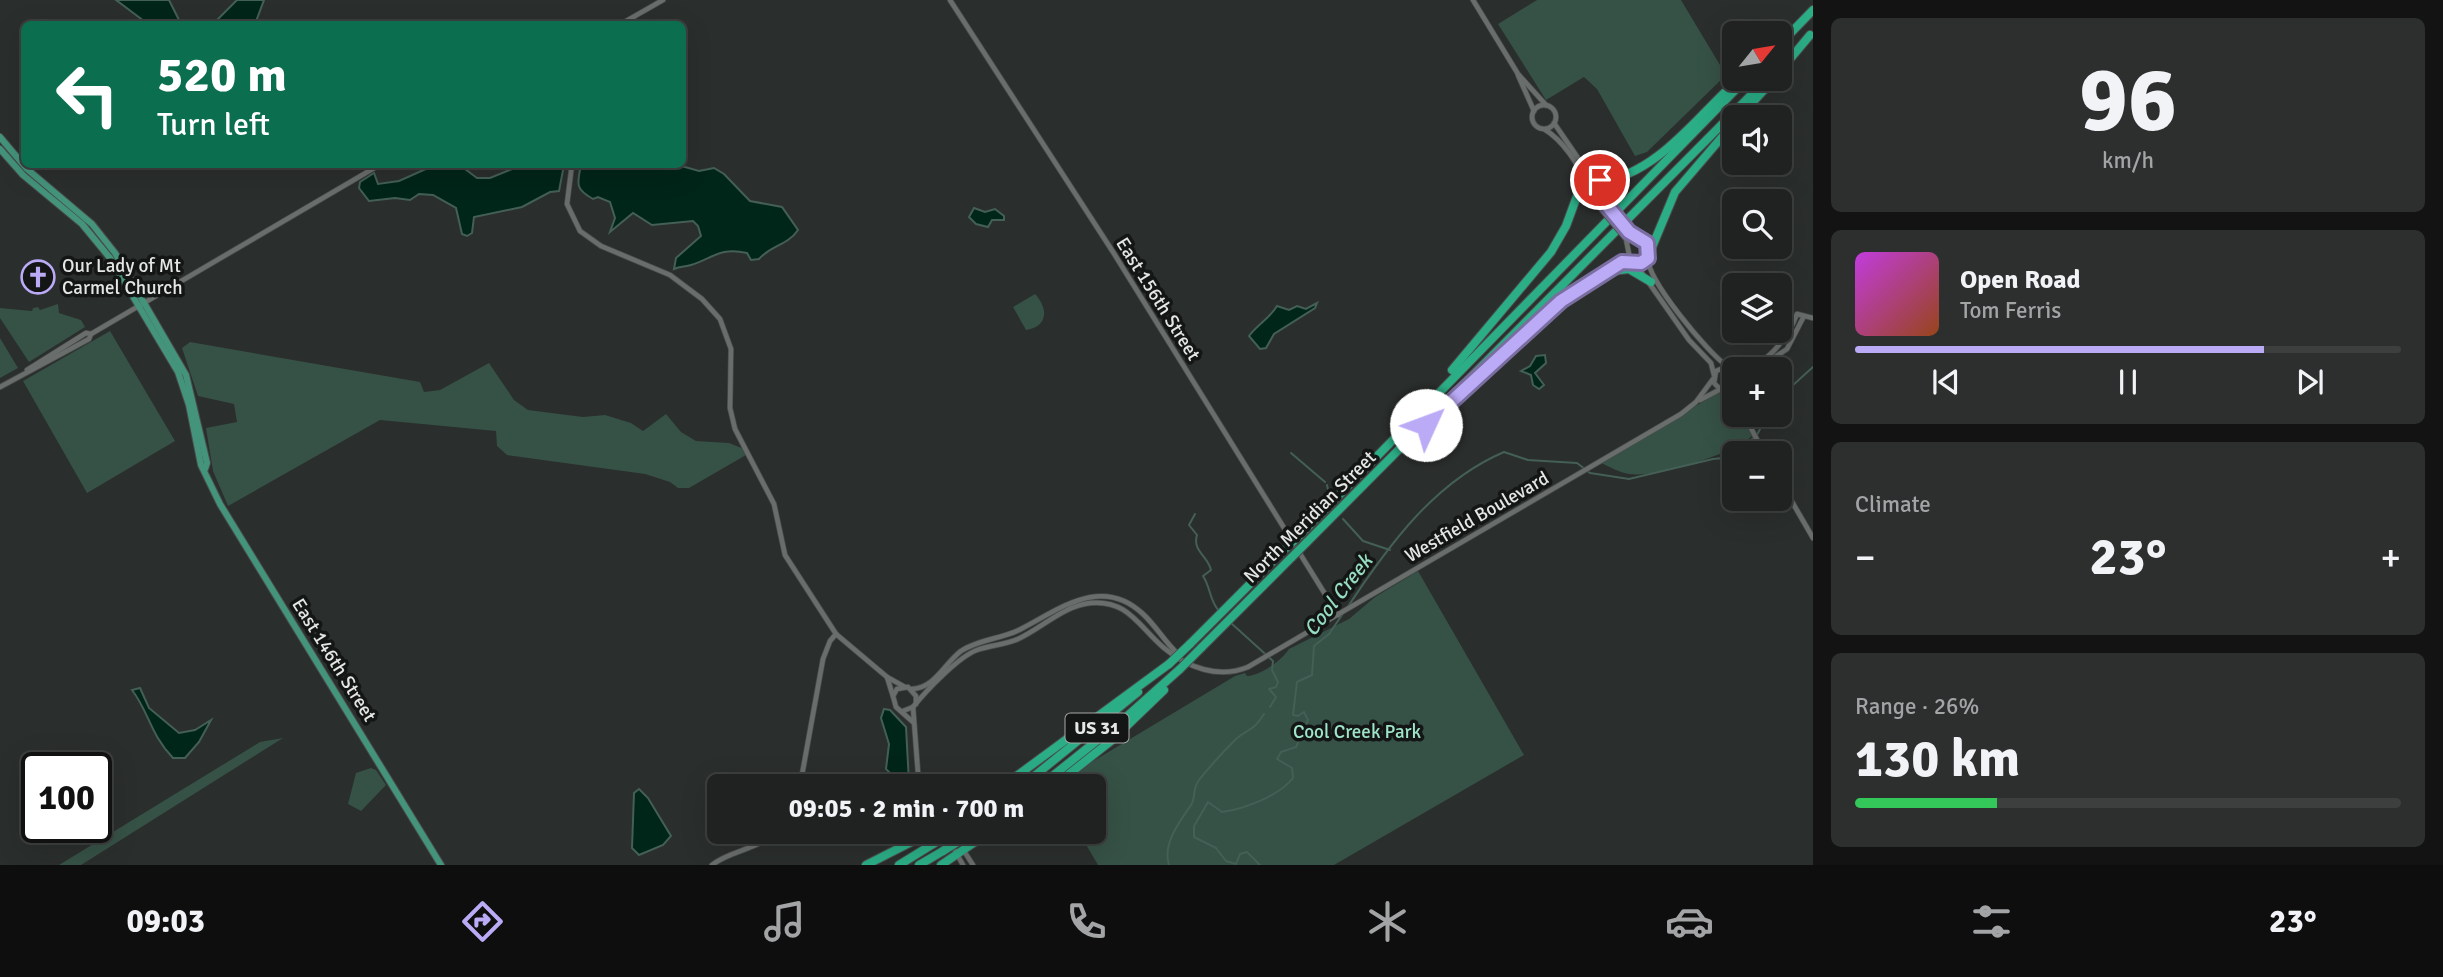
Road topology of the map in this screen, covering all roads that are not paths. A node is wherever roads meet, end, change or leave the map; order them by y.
1 (663, 0) edge
2 (950, 0) edge
3 (1473, 0) edge
4 (1813, 10) edge
5 (626, 21) edge
6 (1792, 30) edge
7 (1812, 34) edge
8 (1792, 56) edge
9 (1518, 74) junction
10 (1726, 91) edge
11 (1734, 91) edge
12 (1755, 91) edge
13 (1763, 91) edge
14 (1546, 105) junction
15 (1751, 105) edge
16 (1534, 111) junction
17 (1554, 122) junction
18 (1544, 128) junction
19 (0, 137) edge
20 (1722, 137) edge
21 (0, 149) edge
22 (21, 163) edge
23 (26, 168) edge
24 (374, 168) edge
25 (571, 168) edge
26 (1600, 180) junction
27 (1580, 186) junction
28 (1603, 206) junction
29 (1649, 255) junction
30 (1633, 262) junction
31 (1605, 272) junction
32 (1651, 282) junction
33 (142, 304) junction
34 (1804, 316) junction
35 (1813, 318) edge
36 (1767, 357) edge
37 (1775, 357) edge
38 (1722, 362) edge
39 (1722, 367) edge
40 (1714, 377) junction
41 (0, 387) edge
42 (1721, 391) joint
43 (1696, 402) junction
44 (1426, 425) junction
45 (1395, 436) junction
46 (1792, 502) edge
47 (1813, 538) edge
48 (1340, 614) junction
49 (836, 634) junction
50 (1169, 664) junction
51 (1193, 664) junction
52 (1180, 668) junction
53 (887, 677) junction
54 (905, 687) junction
55 (912, 689) junction
56 (893, 696) junction
57 (915, 706) junction
58 (903, 711) junction
59 (913, 722) junction
60 (802, 774) edge
61 (917, 774) edge
62 (1019, 774) edge
63 (1037, 774) edge
64 (1055, 774) edge
65 (1069, 774) edge
66 (755, 844) edge
67 (910, 844) edge
68 (933, 844) edge
69 (954, 844) edge
70 (954, 844) edge
71 (957, 844) edge
72 (972, 844) edge
73 (907, 846) junction
74 (960, 852) junction
75 (441, 865) edge
76 (712, 865) edge
77 (866, 865) edge
78 (876, 865) edge
79 (899, 865) edge
80 (919, 865) edge
81 (941, 865) edge
82 (964, 865) edge
83 (973, 865) edge

1 - 5 street
2 - 48 street, East 156th Street
3 - 9 street
4 - 6 highway
7 - 8 highway
9 - 14 street
9 - 16 street
10 - 26 highway
11 - 45 highway, North Meridian Street / US 31
12 - 44 highway, North Meridian Street / US 31
13 - 15 highway
14 - 16 street
14 - 17 street
16 - 18 street
17 - 18 street
17 - 26 street
18 - 27 street
19 - 22 main road
20 - 29 highway
21 - 33 main road
23 - 33 main road
24 - 33 street
25 - 49 street
26 - 27 street
26 - 28 street
27 - 28 street
27 - 45 highway
28 - 29 street, bridge
28 - 30 street, bridge
29 - 30 street
29 - 38 street
30 - 31 highway
30 - 32 street
31 - 32 highway
31 - 44 highway
32 - 40 street
33 - 41 street
33 - 75 main road, East 146th Street
34 - 35 street
34 - 36 street
34 - 37 street
39 - 40 street, Westfield Boulevard
40 - 42 street
40 - 43 street, Westfield Boulevard
42 - 43 street, Westfield Boulevard
43 - 48 street, Westfield Boulevard
44 - 52 highway, North Meridian Street / US 31, bridge
45 - 50 highway, North Meridian Street / US 31, bridge
46 - 47 street
48 - 51 street, Westfield Boulevard
49 - 53 street
49 - 60 street
50 - 62 highway
50 - 63 highway, North Meridian Street / US 31
51 - 55 street, Westfield Boulevard
51 - 57 street, Westfield Boulevard
52 - 64 highway, North Meridian Street / US 31
52 - 65 highway
53 - 54 street
53 - 56 street
54 - 55 street
54 - 56 street
55 - 57 street
56 - 58 street
57 - 58 street
57 - 59 street
58 - 59 street
59 - 61 street
66 - 76 street
67 - 73 highway
68 - 79 highway, bridge
69 - 74 street
70 - 80 highway, bridge
71 - 74 street
72 - 74 highway
73 - 77 highway
73 - 78 highway
74 - 81 highway
74 - 82 street
74 - 83 street

